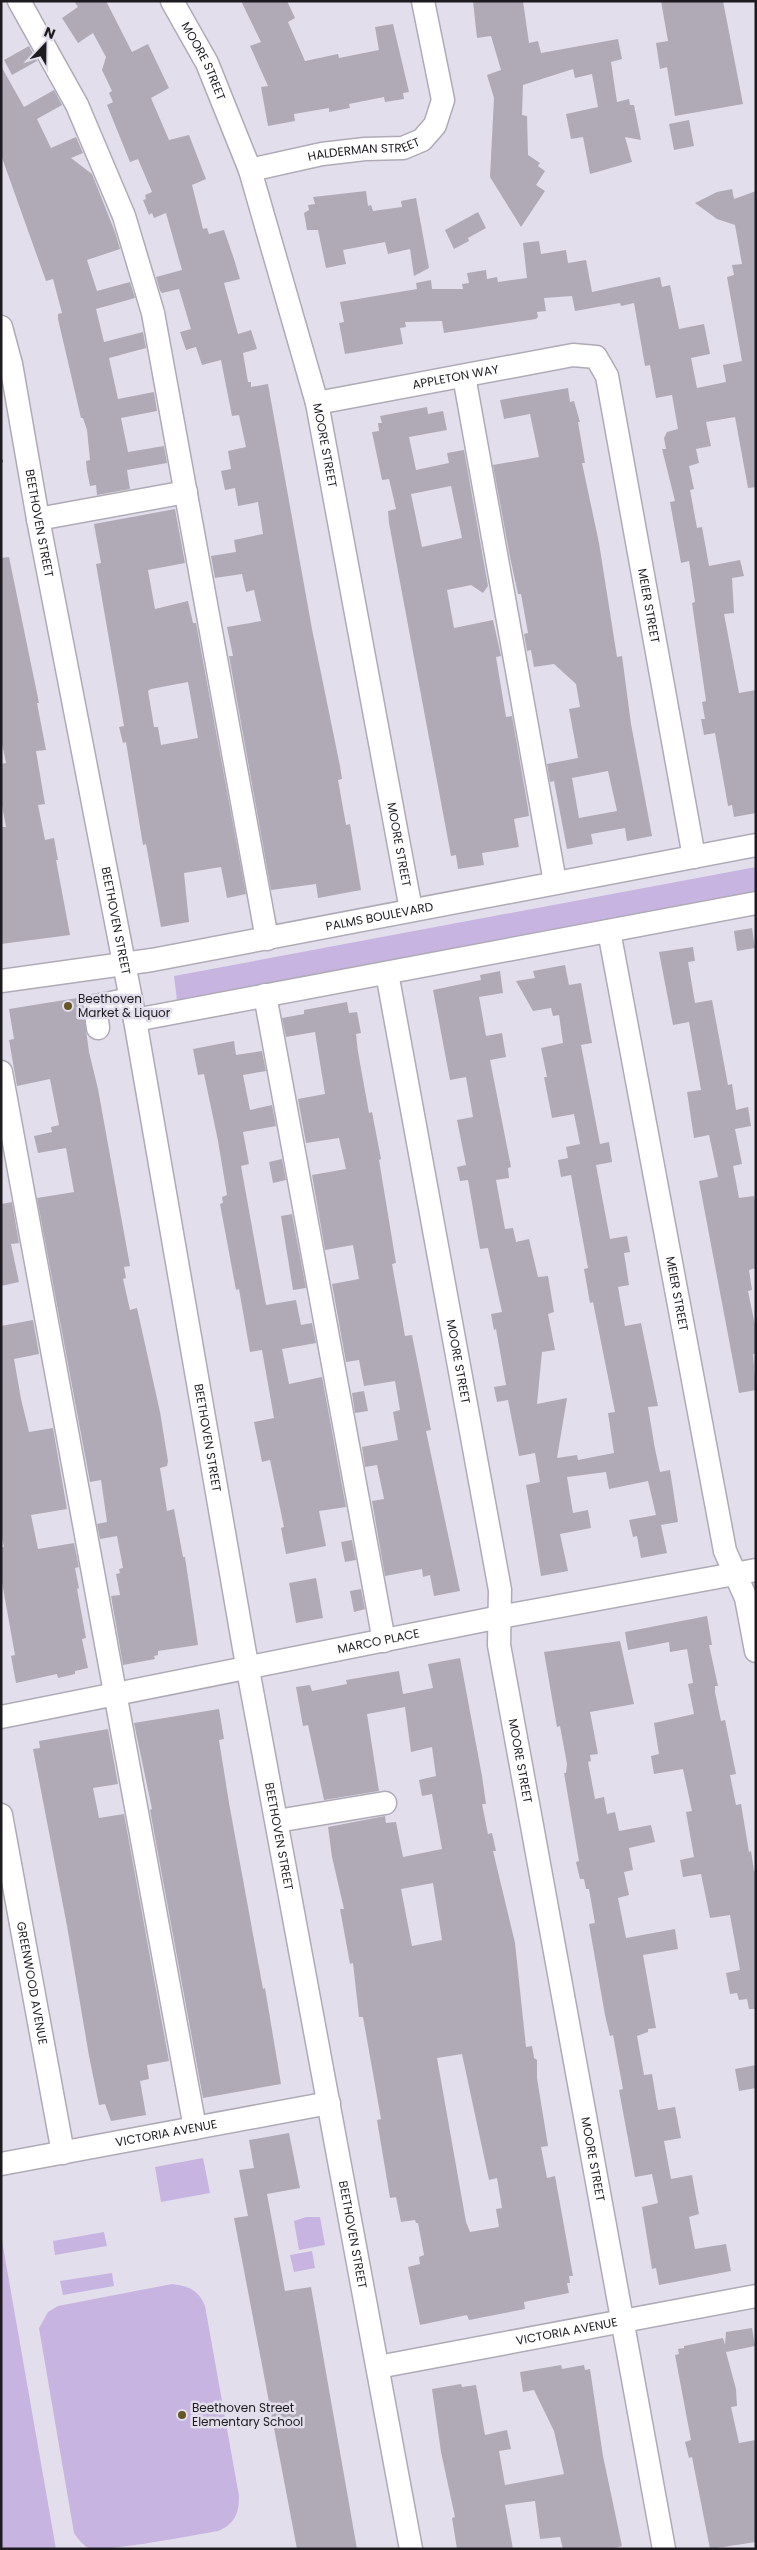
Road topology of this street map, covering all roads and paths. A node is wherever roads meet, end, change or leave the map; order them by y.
1 (19, 1) edge
2 (172, 1) edge
3 (423, 1) edge
4 (250, 170) junction
5 (1, 327) edge
6 (596, 357) joint
7 (464, 376) junction
8 (317, 403) junction
9 (186, 492) junction
10 (38, 519) junction
11 (756, 845) edge
12 (694, 857) junction
13 (555, 882) junction
14 (756, 903) edge
15 (411, 910) junction
16 (609, 931) junction
17 (267, 939) junction
18 (123, 965) junction
19 (387, 973) junction
20 (1, 981) edge
21 (265, 995) junction
22 (133, 1009) junction
23 (98, 1028) dead end
24 (1, 1072) edge
25 (746, 1572) edge
26 (500, 1617) junction
27 (384, 1641) junction
28 (756, 1651) edge
29 (248, 1668) junction
30 (116, 1695) junction
31 (1, 1717) edge
32 (385, 1803) dead end
33 (1, 1815) edge
34 (277, 1820) junction
35 (330, 2103) junction
36 (195, 2128) junction
37 (63, 2153) junction
38 (1, 2164) edge
39 (756, 2296) edge
40 (622, 2321) junction
41 (378, 2367) junction
42 (412, 2549) edge
43 (664, 2549) edge

1 - 9 street
2 - 4 street, MOORE STREET
3 - 4 street, HALDERMAN STREET
4 - 8 street, MOORE STREET
5 - 10 street, BEETHOVEN STREET
6 - 7 street, APPLETON WAY
6 - 12 street, MEIER STREET
7 - 8 street, APPLETON WAY
7 - 13 street
8 - 15 street, MOORE STREET
9 - 10 street
9 - 17 street
10 - 18 street, BEETHOVEN STREET
11 - 12 street, PALMS BOULEVARD
12 - 13 street, PALMS BOULEVARD
13 - 15 street, PALMS BOULEVARD
14 - 16 street
15 - 17 street, PALMS BOULEVARD
16 - 19 street
16 - 25 street, MEIER STREET
17 - 18 street, PALMS BOULEVARD
18 - 20 street, PALMS BOULEVARD
18 - 22 street, BEETHOVEN STREET
19 - 21 street
19 - 26 street, MOORE STREET
21 - 22 street
21 - 27 street
22 - 23 street
22 - 29 street, BEETHOVEN STREET
24 - 30 street
25 - 26 street, MARCO PLACE
25 - 28 street, MEIER STREET
26 - 27 street, MARCO PLACE
26 - 40 street, MOORE STREET
27 - 29 street, MARCO PLACE
29 - 30 street, MARCO PLACE
29 - 34 street, BEETHOVEN STREET
30 - 31 street, MARCO PLACE
30 - 36 street
32 - 34 street
33 - 37 street, GREENWOOD AVENUE
34 - 35 street, BEETHOVEN STREET
35 - 36 street, VICTORIA AVENUE
35 - 41 street, BEETHOVEN STREET
36 - 37 street, VICTORIA AVENUE
37 - 38 street, VICTORIA AVENUE
39 - 40 street, VICTORIA AVENUE
40 - 41 street, VICTORIA AVENUE
40 - 43 street, MOORE STREET
41 - 42 street, BEETHOVEN STREET

